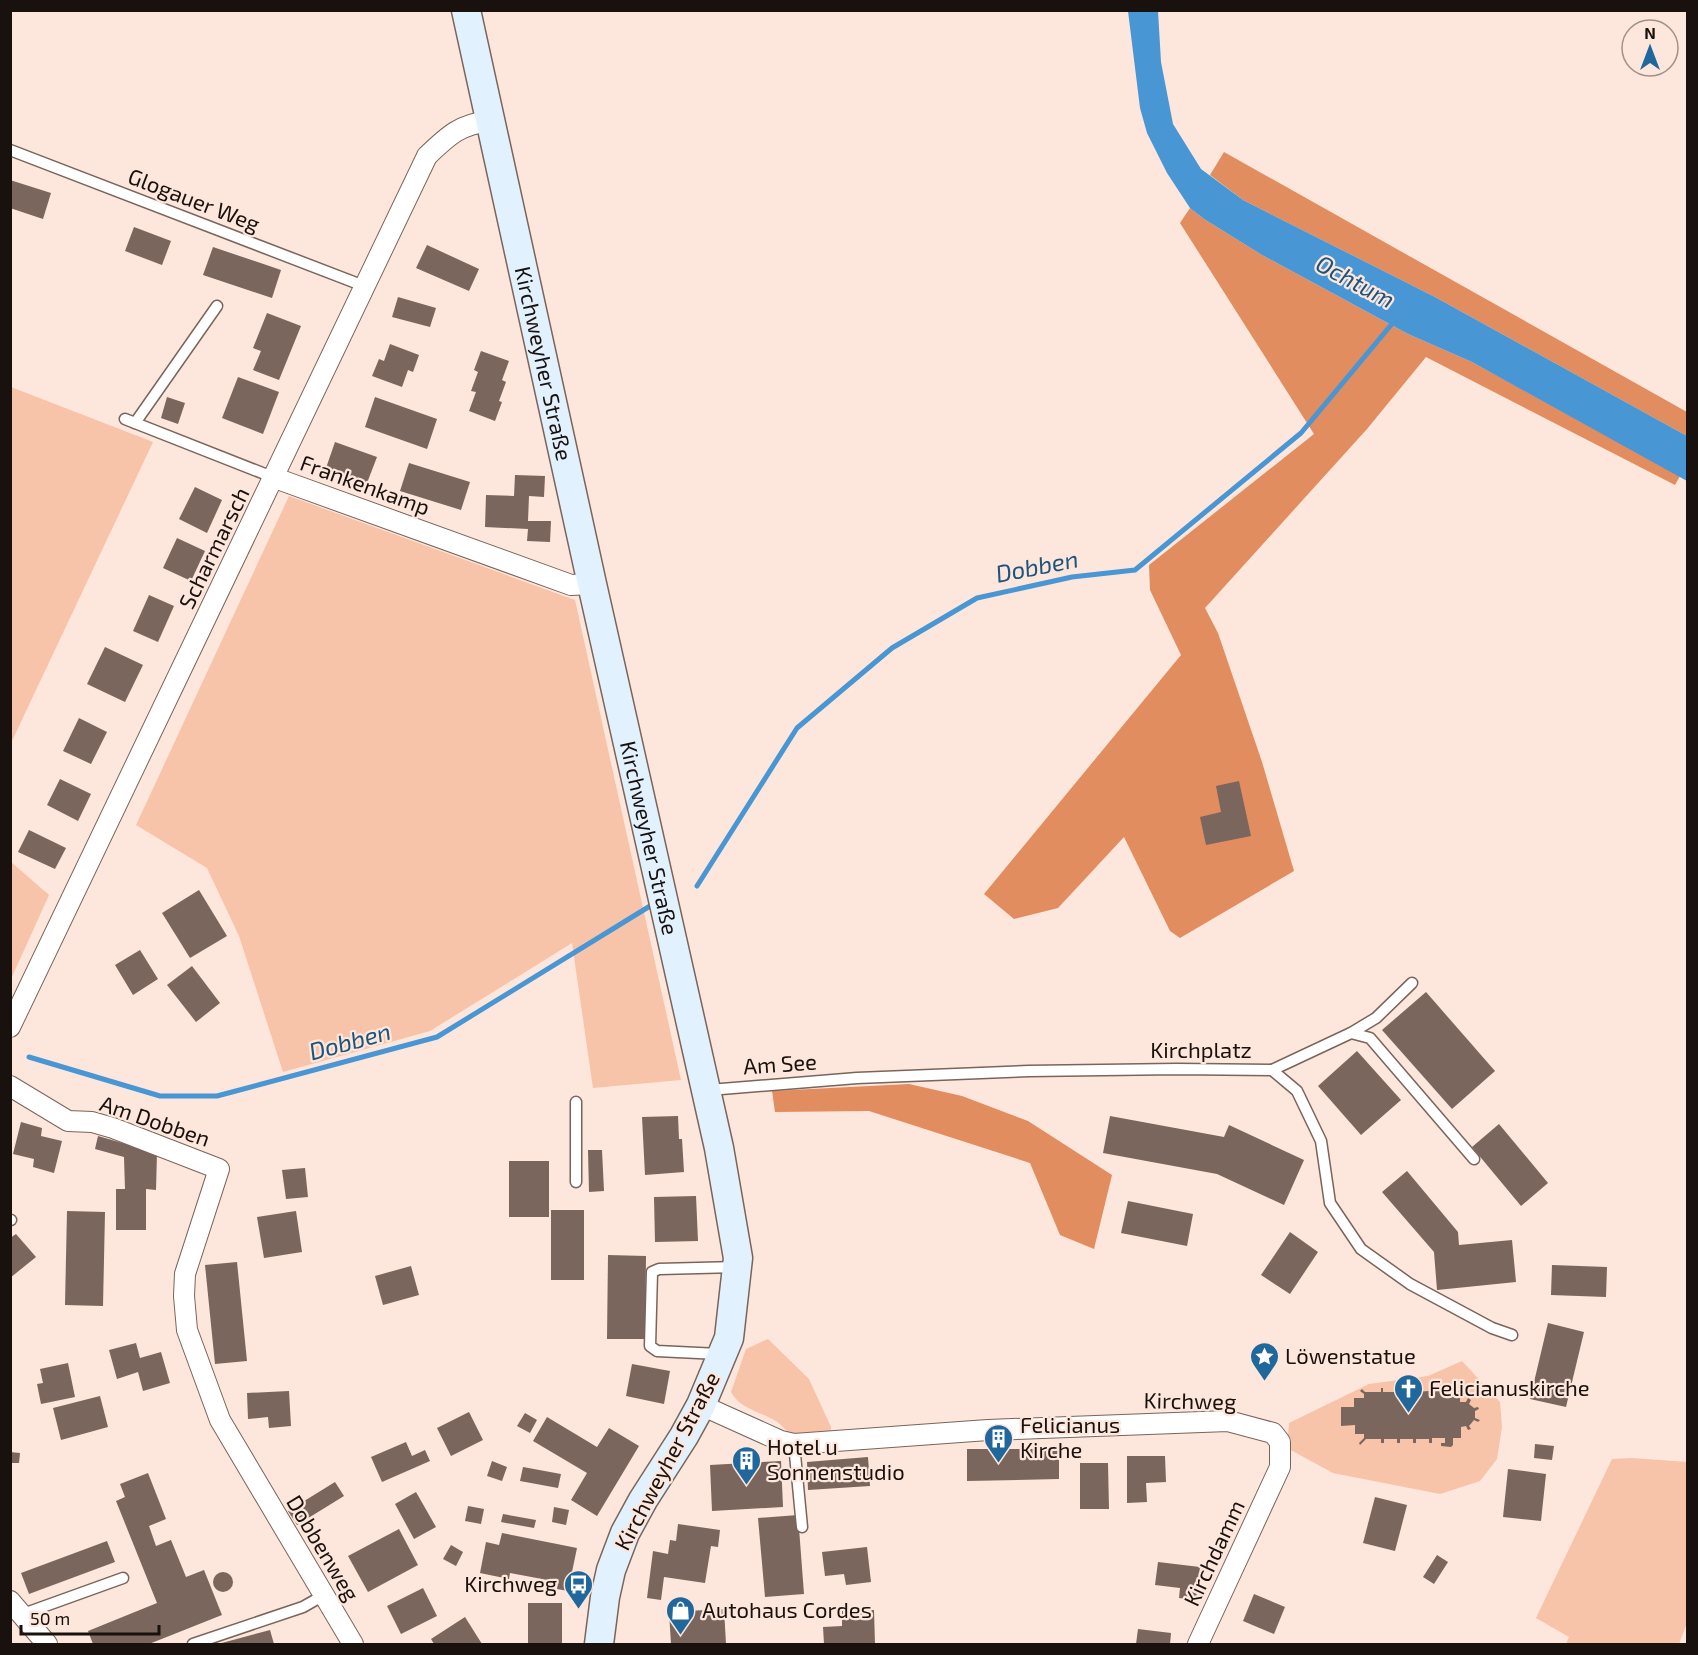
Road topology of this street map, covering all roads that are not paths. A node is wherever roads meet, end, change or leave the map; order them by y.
1 (466, 10) edge
2 (490, 121) junction
3 (10, 150) edge
4 (363, 285) junction
5 (218, 306) dead end
6 (275, 478) junction
7 (592, 584) junction
8 (1412, 983) dead end
9 (10, 1027) edge
10 (1351, 1033) junction
11 (1272, 1070) junction
12 (857, 1078) joint
13 (10, 1086) edge
14 (705, 1090) junction
15 (576, 1102) dead end
16 (1474, 1159) dead end
17 (576, 1182) dead end
18 (737, 1266) junction
19 (1512, 1335) dead end
20 (723, 1354) junction
21 (701, 1405) junction
22 (794, 1444) junction
23 (252, 1476) joint
24 (1274, 1482) joint
25 (801, 1527) dead end
26 (123, 1578) dead end
27 (324, 1595) junction
28 (17, 1608) edge
29 (47, 1644) edge
30 (193, 1644) edge
31 (353, 1644) edge
32 (599, 1644) edge
33 (1198, 1644) edge

1 - 2 main road, Kirchweyher Straße
2 - 4 street, Scharmarsch
2 - 7 main road, Kirchweyher Straße
3 - 4 lane, Glogauer Weg
4 - 6 street, Scharmarsch
5 - 6 lane, Frankenkamp
6 - 7 street, Frankenkamp
6 - 9 street, Scharmarsch
7 - 14 main road, Kirchweyher Straße
8 - 10 lane
10 - 11 lane
10 - 16 lane
11 - 12 lane, Kirchplatz
11 - 19 lane, Kirchplatz
12 - 14 lane, Am See
13 - 23 street, Am Dobben
14 - 18 main road, Kirchweyher Straße
15 - 17 lane
18 - 20 main road, Kirchweyher Straße
18 - 20 lane
20 - 21 main road, Kirchweyher Straße
21 - 22 street, Kirchweg
21 - 32 main road, Kirchweyher Straße
22 - 24 street, Kirchweg
22 - 25 lane
23 - 27 street, Dobbenweg
24 - 33 street, Kirchdamm
26 - 28 lane
27 - 30 lane
27 - 31 street, Dobbenweg
28 - 29 street

